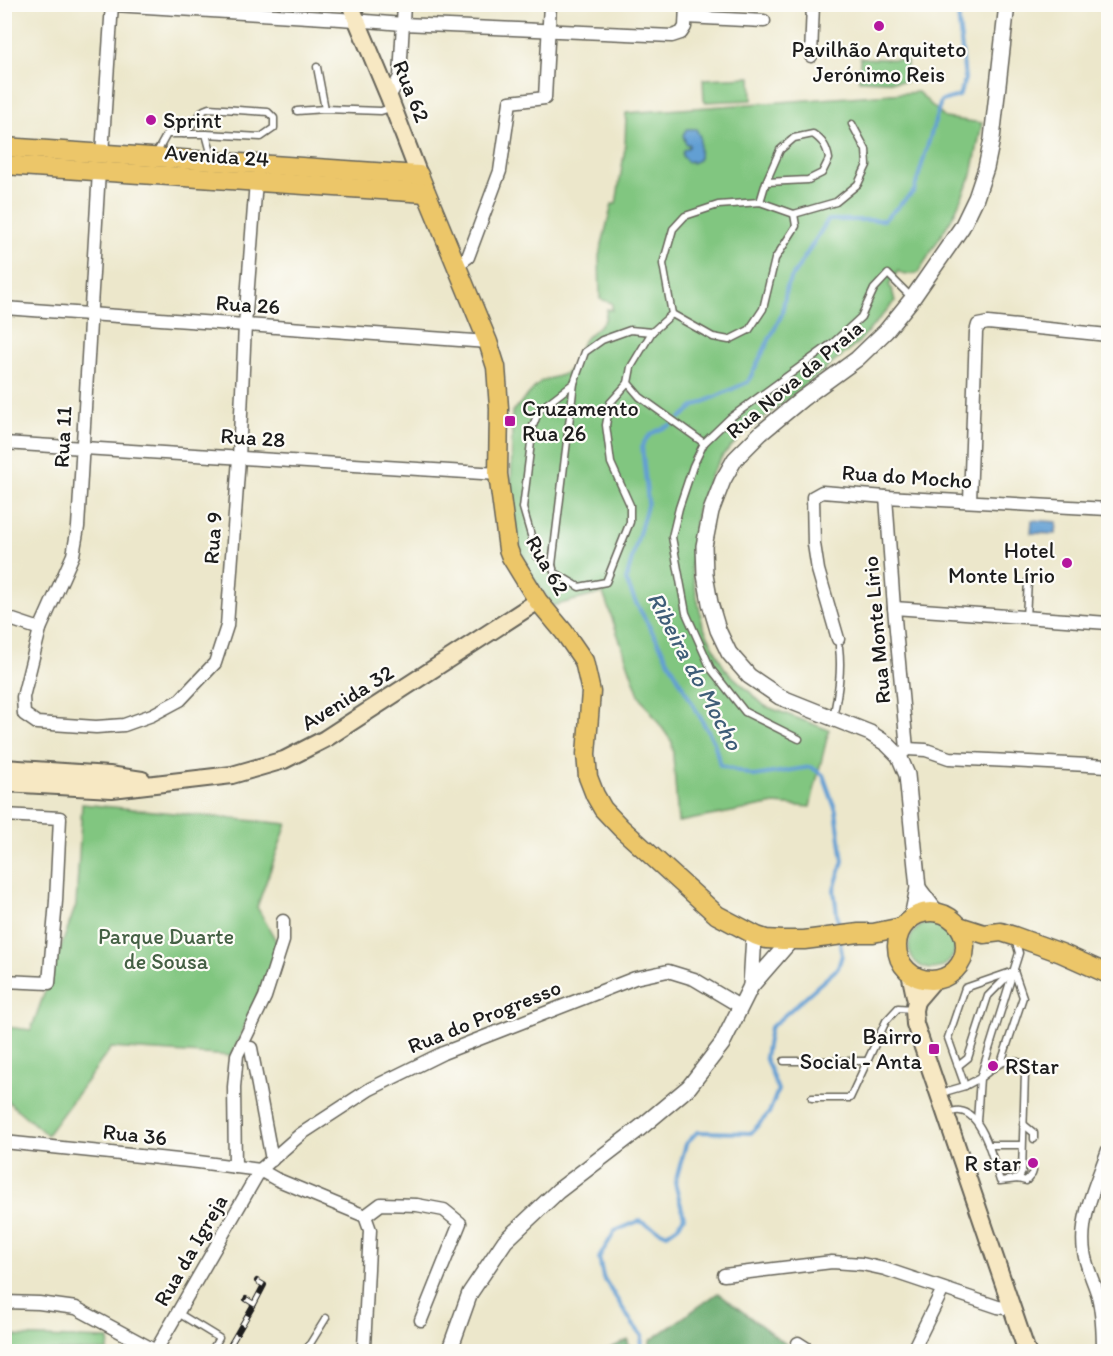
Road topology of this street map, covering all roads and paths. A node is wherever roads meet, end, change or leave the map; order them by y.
1 (98, 4) edge
2 (350, 4) edge
3 (404, 4) edge
4 (550, 4) edge
5 (813, 4) edge
6 (1007, 4) edge
7 (112, 5) edge
8 (686, 11) edge
9 (357, 21) junction
10 (764, 21) dead end
11 (403, 24) junction
12 (549, 30) junction
13 (811, 56) dead end
14 (317, 66) dead end
15 (391, 102) junction
16 (325, 109) junction
17 (297, 111) dead end
18 (852, 124) dead end
19 (184, 134) junction
20 (206, 134) junction
21 (4, 147) edge
22 (154, 157) junction
23 (214, 160) junction
24 (101, 162) junction
25 (4, 165) edge
26 (419, 175) junction
27 (256, 182) junction
28 (766, 182) junction
29 (426, 193) junction
30 (760, 202) junction
31 (794, 214) junction
32 (456, 266) junction
33 (912, 298) junction
34 (4, 308) edge
35 (672, 314) junction
36 (90, 315) junction
37 (245, 325) junction
38 (652, 332) junction
39 (1108, 335) edge
40 (488, 342) junction
41 (574, 383) junction
42 (628, 383) junction
43 (4, 443) edge
44 (704, 443) junction
45 (82, 448) junction
46 (239, 458) junction
47 (498, 474) junction
48 (886, 497) junction
49 (970, 501) junction
50 (1108, 509) edge
51 (552, 566) junction
52 (1028, 581) dead end
53 (538, 601) junction
54 (894, 608) junction
55 (4, 617) edge
56 (1026, 617) junction
57 (1108, 622) edge
58 (40, 629) junction
59 (838, 643) joint
60 (23, 697) joint
61 (833, 719) junction
62 (800, 739) dead end
63 (903, 752) junction
64 (1108, 766) edge
65 (4, 768) edge
66 (4, 783) edge
67 (160, 783) junction
68 (4, 814) edge
69 (918, 888) junction
70 (936, 912) junction
71 (283, 921) dead end
72 (907, 922) junction
73 (959, 926) junction
74 (873, 933) junction
75 (754, 934) junction
76 (984, 934) junction
77 (1014, 936) junction
78 (800, 940) junction
79 (897, 948) junction
80 (966, 948) junction
81 (1014, 971) junction
82 (910, 973) junction
83 (1108, 974) edge
84 (934, 980) junction
85 (4, 981) edge
86 (751, 986) junction
87 (915, 1005) junction
88 (741, 1006) junction
89 (251, 1048) dead end
90 (784, 1061) dead end
91 (867, 1061) junction
92 (1001, 1063) junction
93 (958, 1066) junction
94 (980, 1078) junction
95 (965, 1086) junction
96 (938, 1094) junction
97 (812, 1098) dead end
98 (945, 1114) junction
99 (977, 1121) junction
100 (1023, 1124) junction
101 (1034, 1139) dead end
102 (4, 1142) edge
103 (988, 1145) junction
104 (1022, 1145) junction
105 (1108, 1150) edge
106 (272, 1160) junction
107 (235, 1167) junction
108 (260, 1170) junction
109 (1033, 1171) dead end
110 (1018, 1179) junction
111 (366, 1216) junction
112 (723, 1275) dead end
113 (944, 1289) junction
114 (4, 1302) edge
115 (1012, 1309) junction
116 (178, 1313) junction
117 (326, 1318) dead end
118 (421, 1320) dead end
119 (798, 1343) dead end
120 (156, 1351) edge
121 (211, 1352) edge
122 (305, 1352) edge
123 (360, 1352) edge
124 (449, 1352) edge
125 (812, 1352) edge
126 (912, 1352) edge
127 (1027, 1352) edge
128 (1103, 1352) edge

1 - 7 street
2 - 9 main road, Rua 62
3 - 11 street
4 - 12 street
5 - 13 street
6 - 33 street, Rua Nova da Praia
7 - 9 street
7 - 24 street, Rua 11
8 - 10 street
8 - 12 street
9 - 11 street
9 - 15 main road, Rua 62
11 - 12 street
11 - 15 street
12 - 32 street
14 - 16 lane
15 - 16 lane
15 - 26 main road, Rua 62
16 - 17 lane
18 - 31 lane
19 - 20 lane
19 - 20 lane
19 - 22 lane
20 - 23 lane
21 - 24 main road, Avenida 24
22 - 23 main road, Avenida 24
22 - 24 main road, Avenida 24
23 - 26 main road, Avenida 24
24 - 25 main road, Avenida 24
24 - 27 main road, Avenida 24
24 - 36 street, Rua 11
26 - 29 main road, Rua 62
27 - 29 main road, Avenida 24
27 - 37 street, Rua 9
28 - 28 lane
28 - 30 lane
29 - 32 main road, Rua 62
30 - 31 lane
30 - 35 lane
31 - 35 lane
32 - 40 main road, Rua 62
33 - 44 lane
33 - 61 street, Rua Nova da Praia
34 - 36 street, Rua 26
35 - 38 lane
36 - 37 street, Rua 26
36 - 45 street, Rua 11
37 - 40 street, Rua 26
37 - 46 street, Rua 9
38 - 41 lane
38 - 42 lane
39 - 49 street
40 - 47 main road, Rua 62
41 - 51 lane
41 - 51 lane
42 - 44 lane
42 - 51 lane
43 - 45 street, Rua 28
44 - 62 lane
45 - 46 street, Rua 28
45 - 58 street, Rua 11
46 - 47 street, Rua 28
46 - 60 street, Rua 9
47 - 53 main road, Rua 62
48 - 49 street, Rua do Mocho
48 - 54 street, Rua Monte Lírio
48 - 59 street, Rua do Mocho
49 - 50 street, Rua do Mocho
52 - 56 lane
53 - 67 main road, Avenida 32
53 - 75 main road, Rua 62
54 - 56 street
54 - 63 street, Rua Monte Lírio
55 - 58 street
56 - 57 street
58 - 60 street, Rua 11
59 - 61 lane
61 - 63 street, Rua Nova da Praia
63 - 64 street, Rua Nova da Praia
63 - 69 street
65 - 67 main road, Avenida 32
66 - 67 main road, Avenida 32
68 - 85 street
69 - 70 street
69 - 72 street
70 - 72 main road
70 - 73 main road
71 - 107 street
72 - 74 main road, Rua 62
72 - 79 main road
73 - 76 main road
73 - 80 main road
74 - 78 main road, Rua 62
74 - 79 main road
75 - 78 main road, Rua 62
75 - 86 street
76 - 77 main road
76 - 80 main road
77 - 81 lane
77 - 83 main road
78 - 86 street
79 - 82 main road
80 - 84 main road
81 - 92 lane
81 - 93 lane
81 - 93 lane
81 - 94 lane
82 - 84 main road
82 - 87 main road
84 - 87 main road
86 - 88 street
87 - 91 lane
87 - 96 main road
88 - 106 street, Rua do Progresso
88 - 124 street
89 - 106 street
90 - 91 lane
91 - 97 lane
92 - 94 lane
92 - 100 lane
93 - 95 lane
94 - 95 lane
94 - 99 lane
95 - 96 lane
96 - 98 main road
98 - 99 lane
98 - 115 main road
99 - 103 lane
100 - 101 lane
100 - 104 lane
102 - 107 street, Rua 36
103 - 104 lane
103 - 110 lane
104 - 110 lane
105 - 128 street
106 - 108 street, Rua do Progresso
107 - 108 street, Rua 36
108 - 111 street, Rua 36
108 - 116 street, Rua da Igreja
109 - 110 lane
111 - 118 street
111 - 123 street
112 - 113 street
113 - 115 street
113 - 126 street
114 - 120 street
115 - 127 main road
116 - 120 street, Rua da Igreja
116 - 121 lane
117 - 122 lane
119 - 125 street

